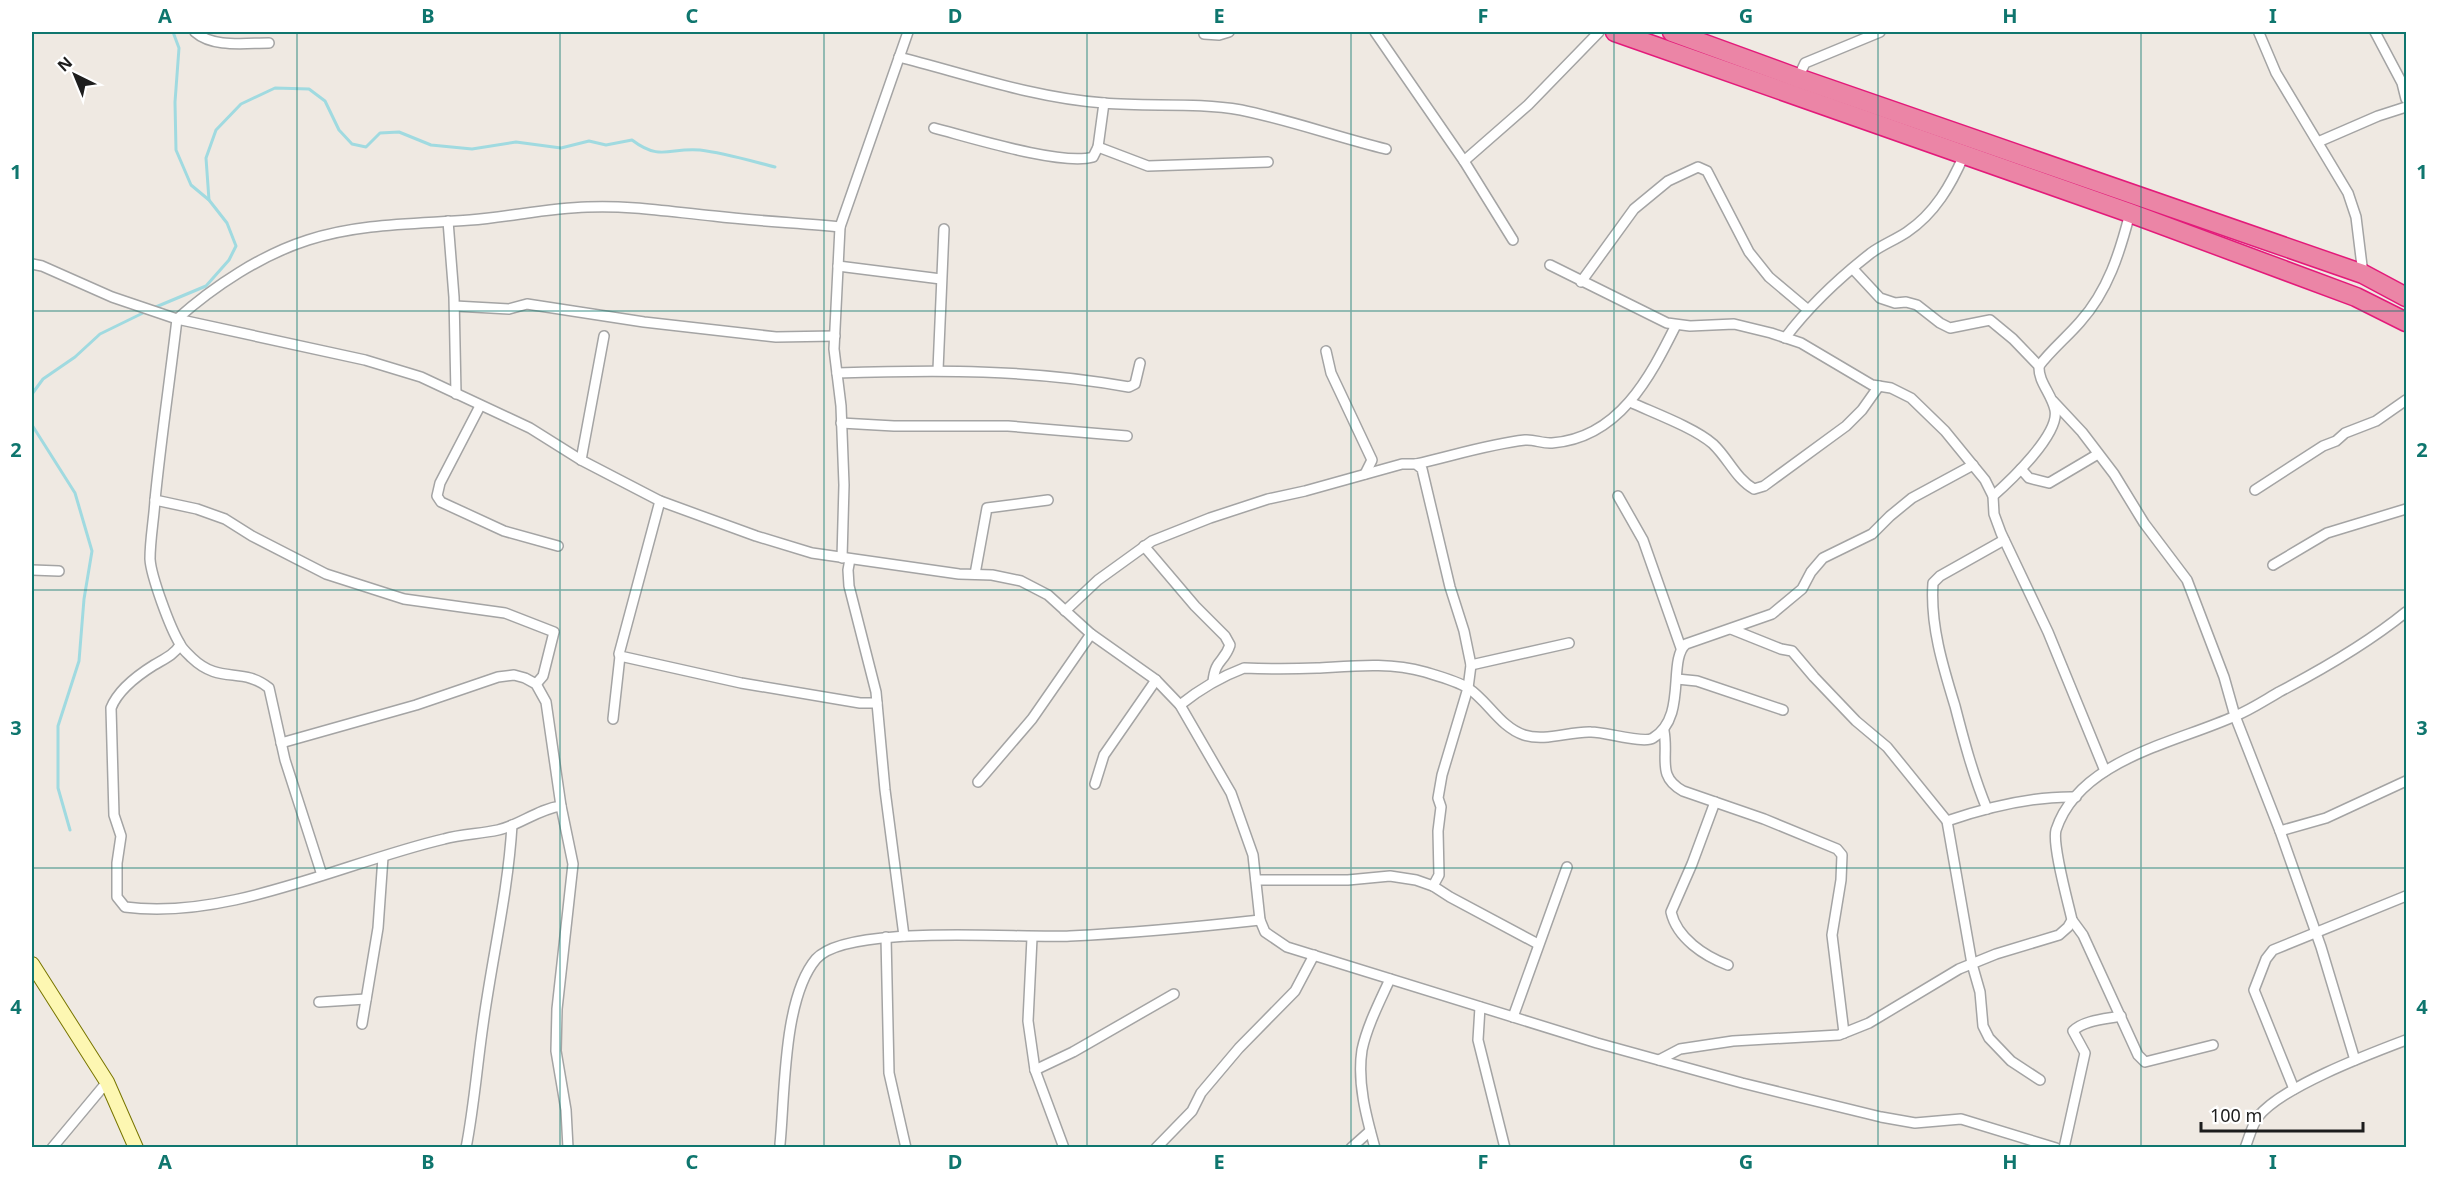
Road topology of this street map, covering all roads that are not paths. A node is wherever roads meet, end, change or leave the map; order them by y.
1 (195, 32) edge
2 (908, 32) edge
3 (1229, 32) edge
4 (1375, 32) edge
5 (1599, 32) edge
6 (1615, 32) edge
7 (1672, 32) edge
8 (1880, 32) edge
9 (2375, 32) edge
10 (2259, 33) edge
11 (1204, 34) dead end
12 (269, 43) dead end
13 (899, 57) junction
14 (1798, 78) junction
15 (2406, 99) edge
16 (1104, 103) junction
17 (2406, 107) edge
18 (933, 128) dead end
19 (2318, 142) junction
20 (1098, 147) junction
21 (1386, 149) dead end
22 (1964, 155) junction
23 (1464, 161) junction
24 (1268, 162) dead end
25 (2130, 213) junction
26 (448, 221) junction
27 (840, 226) junction
28 (944, 229) dead end
29 (1513, 240) dead end
30 (32, 264) edge
31 (1550, 265) dead end
32 (838, 266) junction
33 (1853, 269) junction
34 (2363, 274) junction
35 (941, 279) junction
36 (1581, 282) junction
37 (2404, 292) edge
38 (454, 306) junction
39 (1807, 309) junction
40 (177, 319) junction
41 (2406, 322) edge
42 (1676, 325) junction
43 (604, 336) dead end
44 (835, 336) junction
45 (1785, 338) junction
46 (1326, 351) dead end
47 (1140, 363) dead end
48 (2039, 366) junction
49 (938, 370) junction
50 (837, 373) junction
51 (1879, 386) junction
52 (456, 394) junction
53 (2406, 400) edge
54 (2053, 401) junction
55 (1630, 402) junction
56 (480, 406) junction
57 (841, 423) junction
58 (1127, 436) dead end
59 (2098, 454) junction
60 (581, 459) junction
61 (1416, 464) junction
62 (1973, 465) junction
63 (2021, 469) junction
64 (1365, 474) junction
65 (2255, 490) dead end
66 (1618, 496) dead end
67 (1994, 496) junction
68 (155, 500) junction
69 (1048, 500) dead end
70 (660, 501) junction
71 (2406, 509) edge
72 (2004, 540) junction
73 (558, 546) dead end
74 (1144, 546) junction
75 (846, 558) junction
76 (2273, 565) dead end
77 (32, 570) edge
78 (59, 571) dead end
79 (975, 574) junction
80 (1065, 611) junction
81 (2406, 612) edge
82 (1731, 629) junction
83 (1091, 634) junction
84 (1569, 643) dead end
85 (180, 645) junction
86 (1681, 648) junction
87 (620, 656) junction
88 (1471, 665) junction
89 (543, 676) junction
90 (525, 678) junction
91 (1677, 679) junction
92 (1156, 680) junction
93 (1213, 682) junction
94 (536, 684) junction
95 (1468, 688) junction
96 (877, 703) junction
97 (1180, 705) junction
98 (1783, 710) dead end
99 (2235, 716) junction
100 (613, 719) dead end
101 (1664, 731) junction
102 (281, 743) junction
103 (2105, 771) junction
104 (2406, 781) edge
105 (978, 782) dead end
106 (1095, 784) dead end
107 (2076, 797) junction
108 (1714, 802) junction
109 (561, 806) junction
110 (1987, 809) junction
111 (1947, 821) junction
112 (512, 825) junction
113 (2280, 831) junction
114 (383, 857) junction
115 (1567, 867) dead end
116 (322, 874) junction
117 (1256, 880) junction
118 (1433, 886) junction
119 (2406, 896) edge
120 (1260, 920) junction
121 (2072, 920) junction
122 (2315, 932) junction
123 (904, 936) junction
124 (886, 937) junction
125 (1032, 938) junction
126 (1538, 944) junction
127 (1314, 955) junction
128 (32, 964) edge
129 (1972, 964) junction
130 (1728, 965) dead end
131 (1390, 979) junction
132 (1174, 994) dead end
133 (366, 999) junction
134 (319, 1002) dead end
135 (1480, 1007) junction
136 (2121, 1016) junction
137 (1513, 1017) junction
138 (362, 1024) dead end
139 (1844, 1033) junction
140 (2406, 1040) edge
141 (2213, 1045) dead end
142 (1659, 1060) junction
143 (2355, 1060) junction
144 (1035, 1070) junction
145 (2040, 1080) dead end
146 (107, 1082) junction
147 (2294, 1089) junction
148 (1370, 1131) junction
149 (780, 1144) dead end
150 (2055, 1147) edge
151 (52, 1148) edge
152 (136, 1148) edge
153 (466, 1148) edge
154 (568, 1148) edge
155 (906, 1148) edge
156 (1064, 1148) edge
157 (1156, 1148) edge
158 (1351, 1148) edge
159 (1375, 1148) edge
160 (1505, 1148) edge
161 (2064, 1148) edge
162 (2246, 1148) edge

1 - 12 street
2 - 13 street
3 - 11 street
4 - 23 street
5 - 23 street
6 - 22 highway
7 - 14 highway
8 - 14 street
9 - 15 street
10 - 19 street
13 - 16 street
13 - 27 street
14 - 34 highway
16 - 20 street
16 - 21 street
17 - 19 street
18 - 20 street
19 - 34 street
20 - 24 street
22 - 25 highway
22 - 33 street
23 - 29 street
25 - 41 highway
25 - 48 street
26 - 27 street
26 - 38 street
26 - 40 street
27 - 32 street
28 - 35 street
30 - 40 street
31 - 36 street
32 - 35 street
32 - 44 street
33 - 39 street
33 - 48 street
34 - 37 highway
35 - 49 street
36 - 39 street
36 - 42 street
38 - 44 street
38 - 52 street
39 - 45 street
40 - 52 street
40 - 68 street
42 - 45 street
42 - 55 street
43 - 60 street
44 - 50 street
45 - 51 street
46 - 64 street
47 - 49 street
48 - 54 street
49 - 50 street
50 - 57 street
51 - 55 street
51 - 62 street
52 - 56 street
53 - 65 street
54 - 59 street
54 - 63 street
55 - 61 street
56 - 60 street
56 - 73 street
57 - 58 street
57 - 75 street
59 - 63 street
59 - 99 street
60 - 70 street
61 - 64 street
61 - 88 street
62 - 67 street
62 - 82 street
63 - 67 street
64 - 74 street
66 - 86 street
67 - 72 street
68 - 85 street
68 - 89 street
69 - 79 street
70 - 75 street
70 - 87 street
71 - 76 street
72 - 103 street
72 - 110 street
74 - 80 street
74 - 93 street
75 - 79 street
75 - 96 street
77 - 78 street
79 - 80 street
80 - 83 street
81 - 99 street
82 - 86 street
82 - 111 street
83 - 92 street
83 - 105 street
84 - 88 street
85 - 102 street
85 - 116 street
86 - 91 street
87 - 96 street
87 - 100 street
88 - 95 street
89 - 90 street
89 - 94 street
90 - 94 street
90 - 102 street
91 - 98 street
91 - 101 street
92 - 97 street
92 - 106 street
93 - 95 street
93 - 97 street
94 - 109 street
95 - 101 street
95 - 118 street
96 - 123 street
97 - 117 street
99 - 103 street
99 - 113 street
101 - 108 street
102 - 116 street
103 - 107 street
104 - 113 street
107 - 110 street
107 - 121 street
108 - 130 street
108 - 139 street
109 - 112 street
109 - 154 street
110 - 111 street
111 - 129 street
112 - 114 street
112 - 153 street
113 - 122 street
114 - 116 street
114 - 133 street
115 - 126 street
117 - 118 street
117 - 120 street
118 - 126 street
119 - 122 street
120 - 125 street
120 - 127 street
121 - 129 street
121 - 136 street
122 - 143 street
122 - 147 street
123 - 124 street
123 - 125 street
124 - 149 street
124 - 155 street
125 - 144 street
126 - 137 street
127 - 131 street
127 - 157 street
128 - 146 street
129 - 139 street
129 - 145 street
131 - 135 street
131 - 148 street
132 - 144 street
133 - 134 street
133 - 138 street
135 - 137 street
135 - 160 street
136 - 141 street
136 - 161 street
137 - 142 street
139 - 142 street
140 - 143 street
142 - 150 street
143 - 147 street
144 - 156 street
146 - 151 street
146 - 152 street
147 - 162 street
148 - 158 street
148 - 159 street

